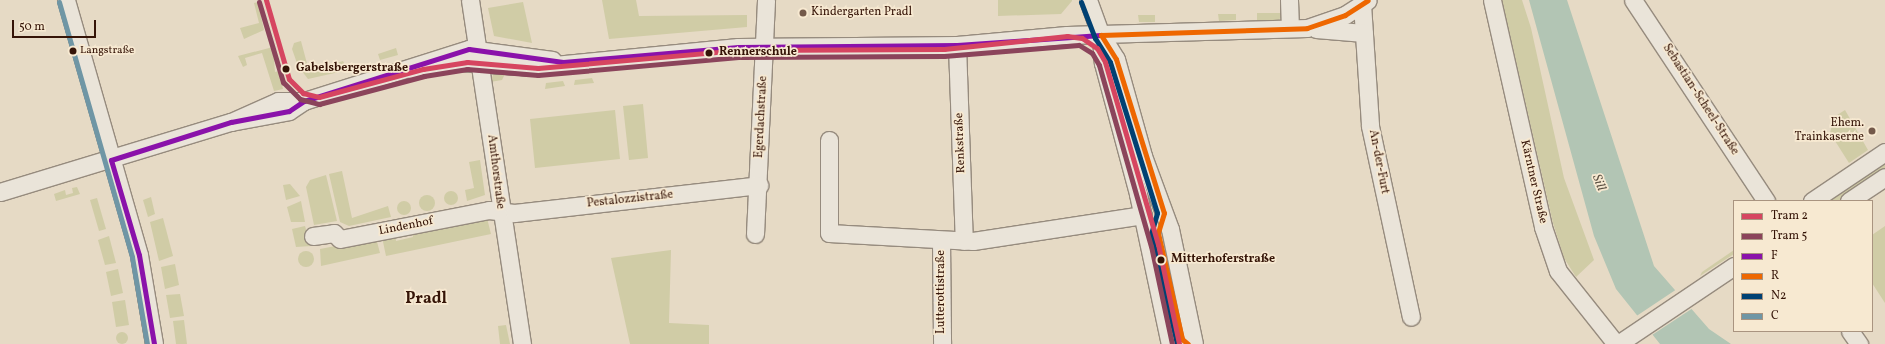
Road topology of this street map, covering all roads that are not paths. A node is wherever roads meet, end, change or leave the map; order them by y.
1 (66, 0) edge
2 (470, 0) edge
3 (766, 0) edge
4 (1088, 0) edge
5 (1289, 0) edge
6 (1492, 0) edge
7 (1633, 0) edge
8 (1365, 2) edge
9 (1290, 28) junction
10 (1307, 28) junction
11 (1364, 33) junction
12 (1101, 35) junction
13 (957, 45) junction
14 (765, 48) junction
15 (481, 56) junction
16 (829, 140) dead end
17 (1885, 152) edge
18 (110, 160) junction
19 (1885, 177) edge
20 (759, 185) junction
21 (0, 192) edge
22 (1765, 200) edge
23 (1813, 200) edge
24 (1850, 200) edge
25 (500, 211) junction
26 (1143, 215) junction
27 (755, 234) dead end
28 (313, 236) dead end
29 (941, 241) junction
30 (964, 241) junction
31 (1733, 267) edge
32 (1411, 317) dead end
33 (1851, 332) edge
34 (154, 344) edge
35 (522, 344) edge
36 (942, 344) edge
37 (1170, 344) edge
38 (1194, 344) edge
39 (1617, 344) edge
40 (1859, 344) edge

1 - 18 street
2 - 15 street, Amthorstraße
3 - 14 street, Egerdachstraße
4 - 12 street
5 - 9 street
6 - 39 street, Kärntner Straße
7 - 22 street, Sebastian-Scheel-Straße
8 - 10 street
8 - 11 street, An-der-Furt
9 - 10 street
9 - 12 street
10 - 11 street
11 - 32 street, An-der-Furt
12 - 13 street
12 - 26 street
12 - 38 street
13 - 14 street
13 - 30 street, Renkstraße
14 - 15 street
14 - 20 street, Egerdachstraße
15 - 18 street
15 - 25 street, Amthorstraße
16 - 29 street
17 - 23 street
18 - 21 street
18 - 34 street
19 - 24 street
20 - 25 street, Pestalozzistraße
20 - 27 street, Egerdachstraße
25 - 28 street, Lindenhof
25 - 35 street, Amthorstraße
26 - 30 street
26 - 37 street
29 - 30 street
29 - 36 street, Lutterottistraße
31 - 39 street
33 - 40 street

